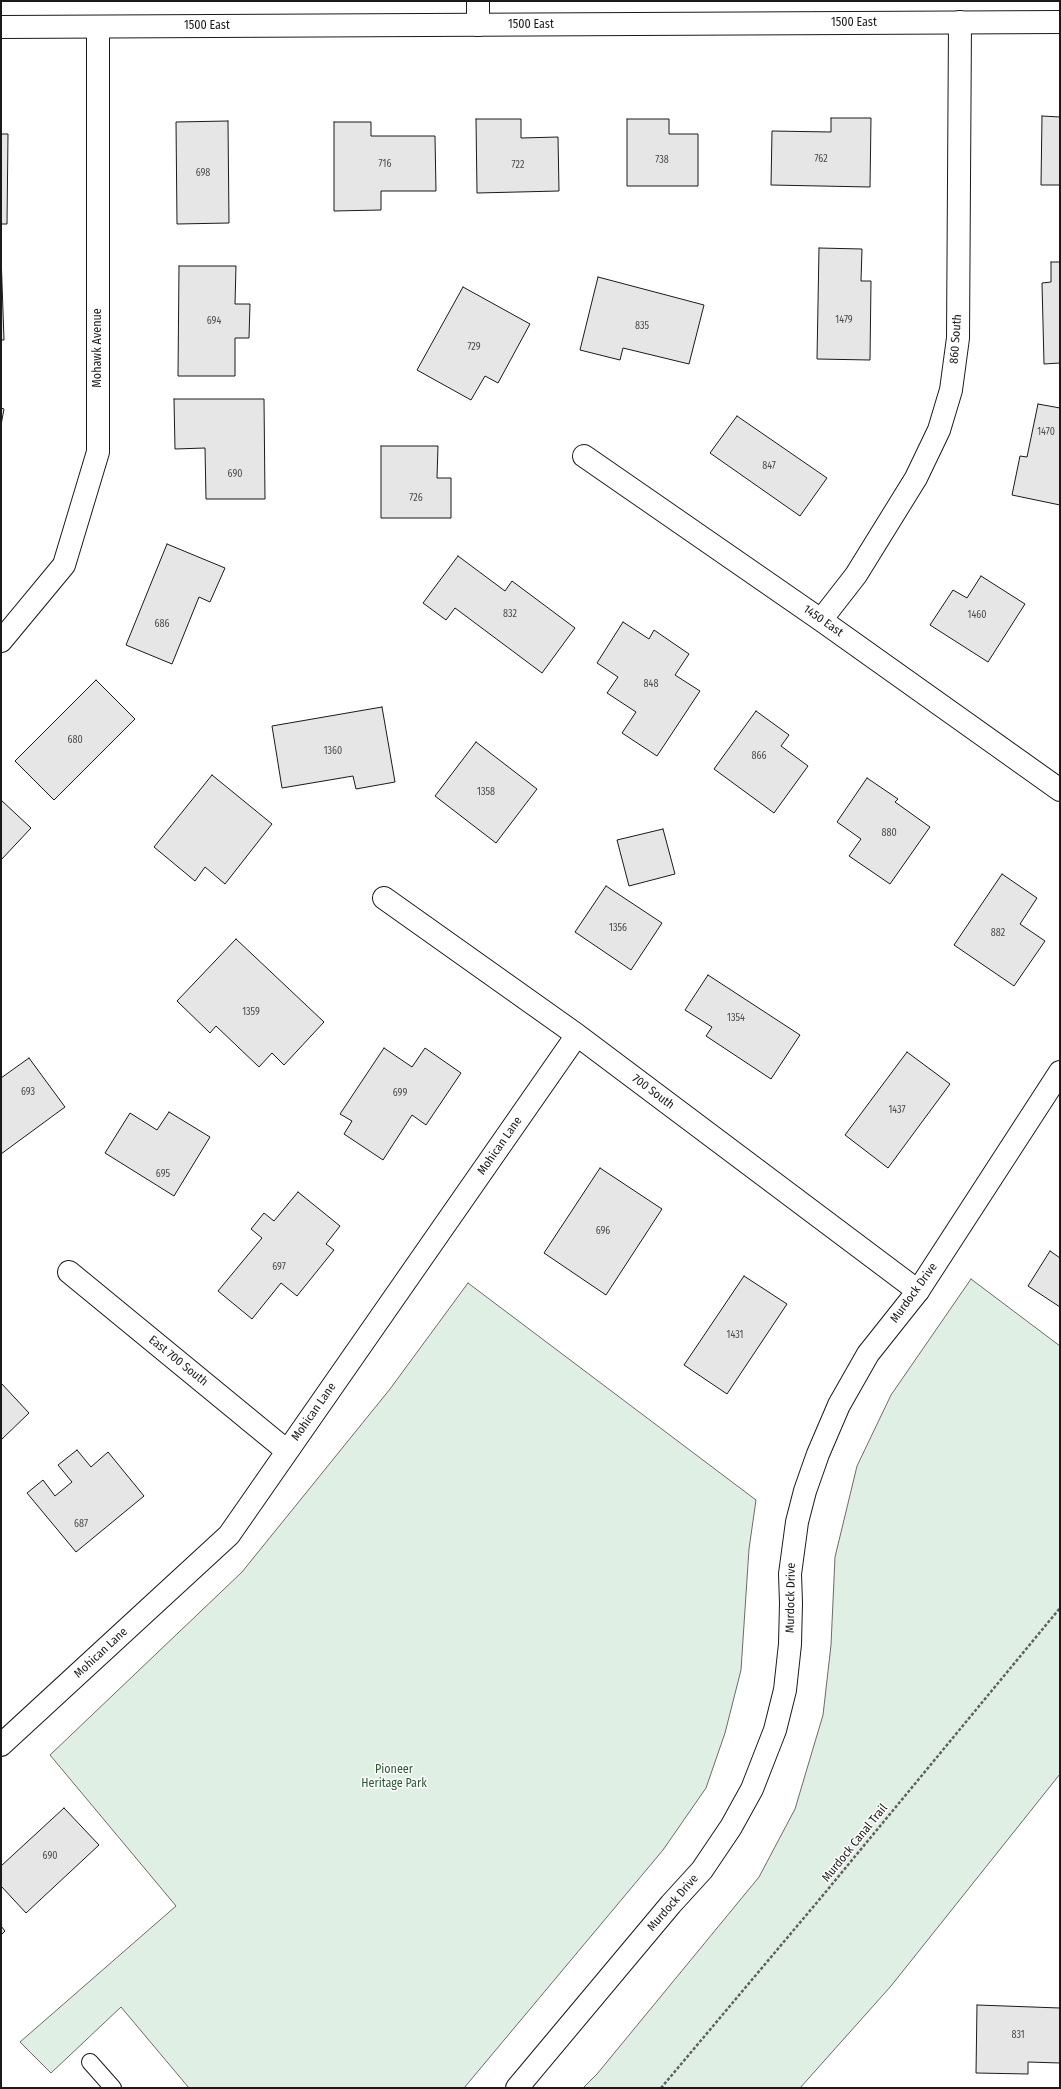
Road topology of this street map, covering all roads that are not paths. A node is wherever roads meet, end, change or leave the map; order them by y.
1 (478, 1) edge
2 (960, 22) junction
3 (1060, 22) edge
4 (478, 25) junction
5 (1, 27) edge
6 (98, 27) junction
7 (584, 456) dead end
8 (821, 620) junction
9 (1, 641) edge
10 (1060, 790) edge
11 (384, 898) dead end
12 (577, 1035) junction
13 (1060, 1072) edge
14 (68, 1272) dead end
15 (918, 1290) junction
16 (287, 1451) junction
17 (1, 1744) edge
18 (90, 2062) dead end
19 (113, 2088) edge
20 (517, 2088) edge

1 - 4 street
2 - 3 street, 1500 East
2 - 4 street, 1500 East
2 - 8 street, 860 South
4 - 6 street, 1500 East
5 - 6 street, 1500 East
6 - 9 street, Mohawk Avenue
7 - 8 street, 1450 East
8 - 10 street, 1450 East
11 - 12 street, 700 South
12 - 15 street, 700 South
12 - 16 street, Mohican Lane
13 - 15 street, Murdock Drive
14 - 16 street, East 700 South
15 - 20 street, Murdock Drive
16 - 17 street, Mohican Lane
18 - 19 lane

